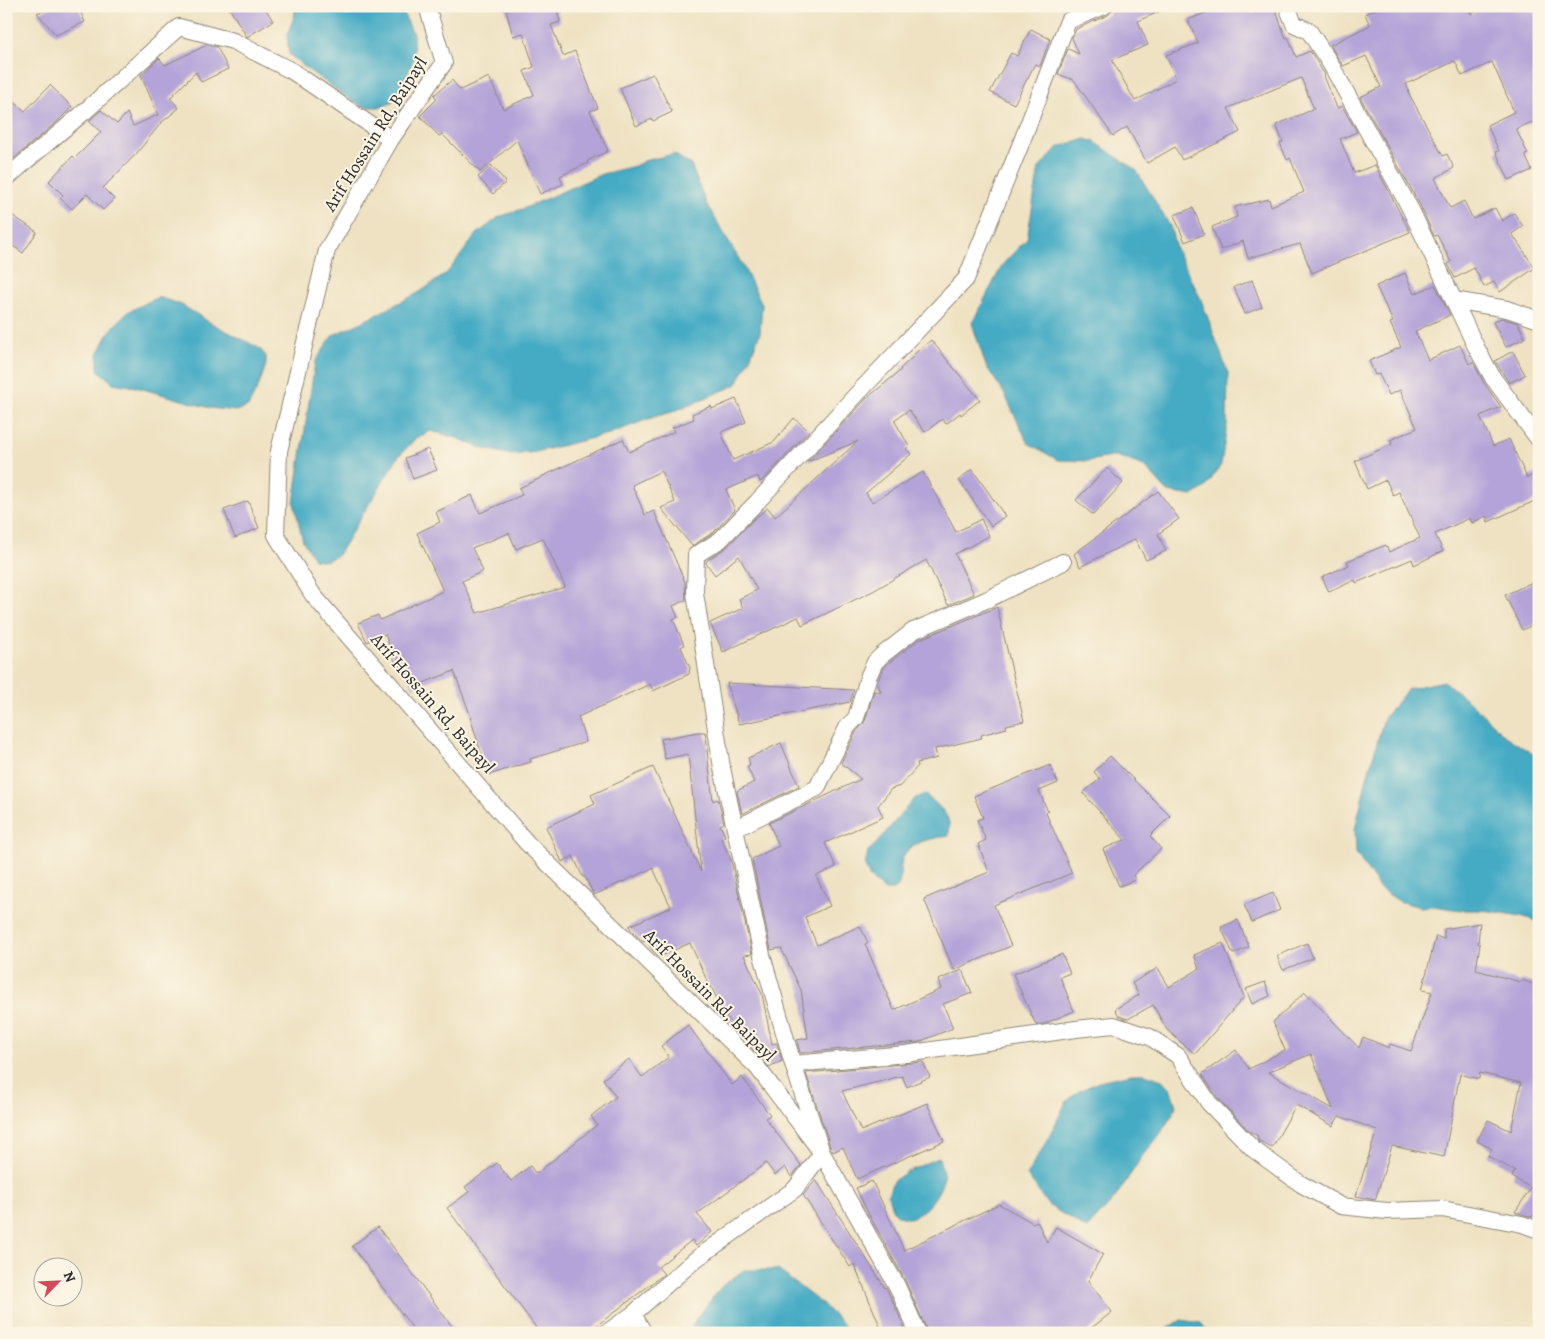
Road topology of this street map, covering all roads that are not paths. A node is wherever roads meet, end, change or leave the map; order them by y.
1 (427, 6) edge
2 (1104, 6) edge
3 (1287, 6) edge
4 (391, 139) junction
5 (6, 179) edge
6 (1453, 300) junction
7 (1539, 320) edge
8 (1539, 440) edge
9 (1063, 562) dead end
10 (735, 829) junction
11 (793, 1064) junction
12 (822, 1153) junction
13 (1539, 1230) edge
14 (633, 1314) junction
15 (606, 1333) edge
16 (644, 1333) edge
17 (918, 1333) edge

1 - 4 street, Arif Hossain Rd, Baipayl
2 - 10 street
3 - 6 street
4 - 5 street
4 - 12 street, Arif Hossain Rd, Baipayl
6 - 7 street
6 - 8 street
9 - 10 street
10 - 11 street
11 - 12 street
11 - 13 street
12 - 14 street
12 - 17 street, Arif Hossain Rd, Baipayl
14 - 15 street
14 - 16 street

